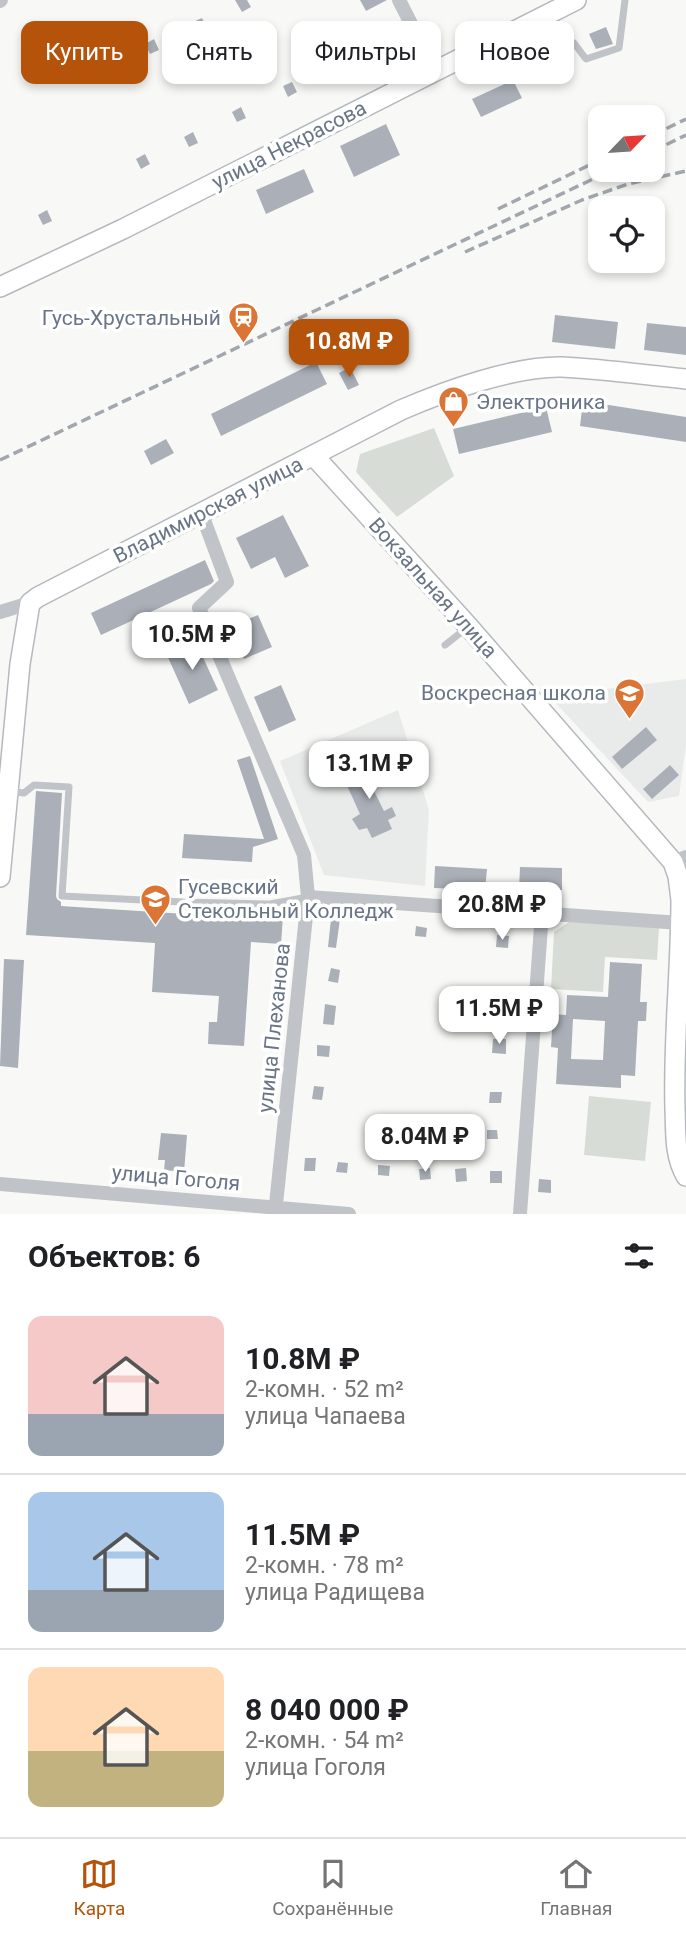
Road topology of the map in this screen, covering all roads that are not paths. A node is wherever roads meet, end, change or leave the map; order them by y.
1 (399, 0) edge
2 (576, 0) edge
3 (625, 0) edge
4 (534, 20) junction
5 (410, 21) edge
6 (441, 68) edge
7 (409, 84) edge
8 (0, 286) edge
9 (686, 379) edge
10 (314, 456) junction
11 (201, 512) junction
12 (30, 603) junction
13 (0, 612) edge
14 (468, 626) junction
15 (445, 645) dead end
16 (8, 791) junction
17 (680, 860) edge
18 (0, 877) edge
19 (308, 897) junction
20 (542, 913) junction
21 (681, 923) junction
22 (686, 1176) edge
23 (0, 1184) edge
24 (276, 1211) edge
25 (349, 1214) edge
26 (520, 1214) edge

1 - 5 street
2 - 4 main road, улица Некрасова
3 - 4 lane
4 - 6 main road, улица Некрасова
7 - 8 main road, улица Некрасова
9 - 10 main road, Владимирская улица
10 - 11 main road, Владимирская улица
10 - 14 main road, Вокзальная улица
11 - 12 main road, Владимирская улица
11 - 19 street, улица Плеханова
12 - 13 street
12 - 16 main road
14 - 15 lane
14 - 17 main road, Вокзальная улица
16 - 18 main road
16 - 19 lane
17 - 21 main road, Вокзальная улица
19 - 20 street
19 - 24 street, улица Плеханова
20 - 21 street
20 - 26 street
21 - 22 main road, Вокзальная улица
23 - 24 street, улица Гоголя
24 - 25 street, улица Гоголя

